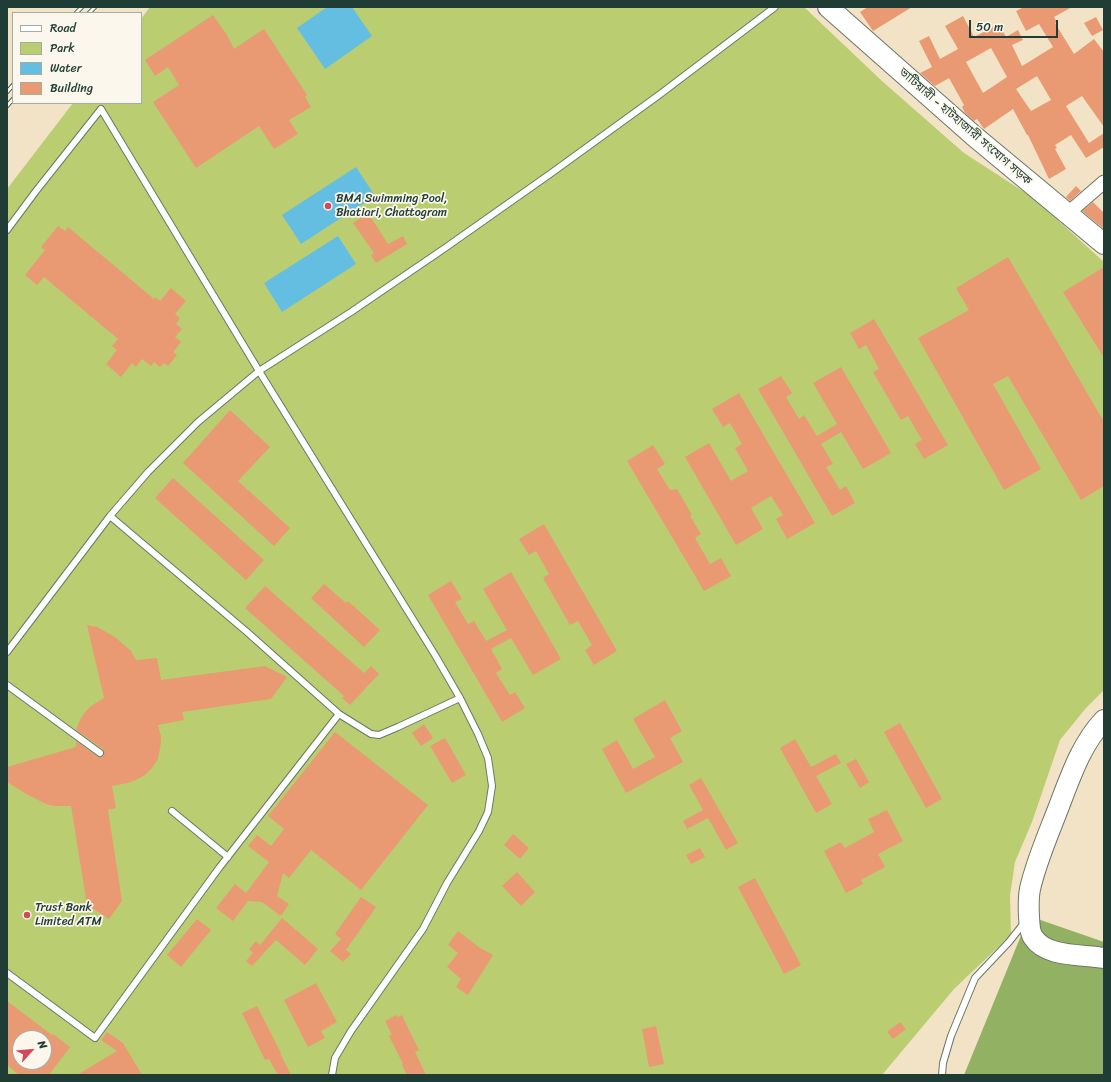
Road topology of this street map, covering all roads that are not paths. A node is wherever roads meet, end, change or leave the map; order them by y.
1 (775, 7) edge
2 (828, 7) edge
3 (1104, 182) edge
4 (1067, 214) junction
5 (7, 230) edge
6 (1104, 244) edge
7 (259, 371) junction
8 (110, 516) junction
9 (7, 652) edge
10 (7, 685) edge
11 (460, 698) junction
12 (340, 714) junction
13 (1104, 720) edge
14 (100, 753) dead end
15 (172, 811) dead end
16 (228, 857) junction
17 (1029, 916) junction
18 (1104, 958) edge
19 (7, 973) edge
20 (332, 1075) edge
21 (942, 1075) edge

1 - 7 lane
2 - 4 main road, ভাটিয়ারী - হাটহাজারী সংযোগ সড়ক
3 - 4 street
4 - 6 main road, ভাটিয়ারী - হাটহাজারী সংযোগ সড়ক
5 - 7 lane
7 - 8 lane
7 - 11 lane
8 - 9 lane
8 - 12 lane
10 - 14 lane
11 - 12 lane
11 - 20 lane
12 - 16 lane
13 - 17 main road
15 - 16 lane
16 - 19 lane
17 - 18 main road
17 - 21 lane

